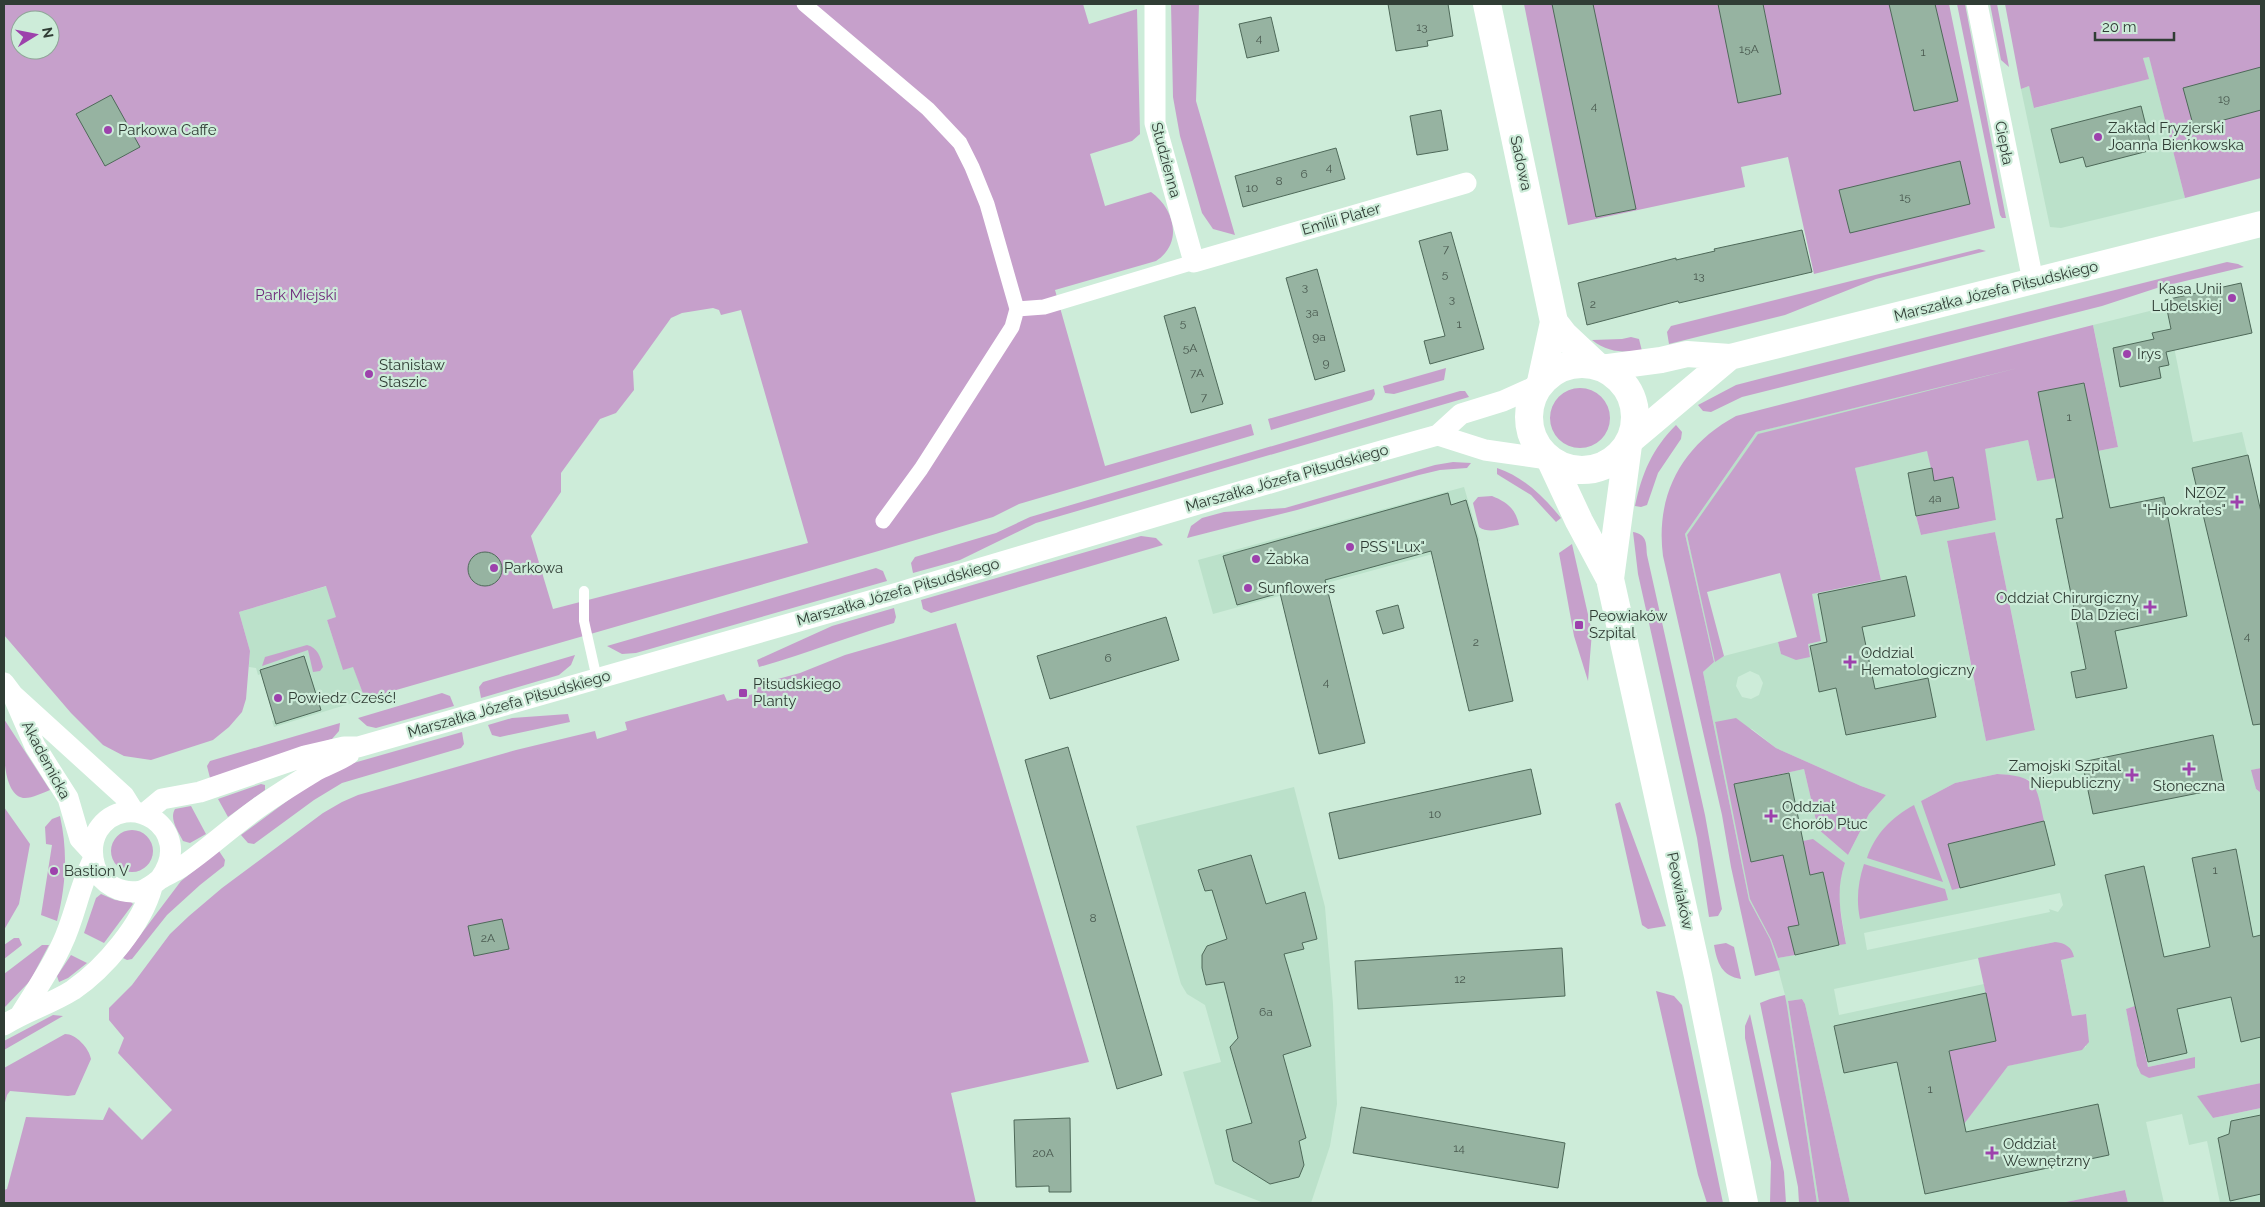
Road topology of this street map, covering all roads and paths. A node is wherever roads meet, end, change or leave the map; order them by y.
1 (804, 4) edge
2 (1155, 4) edge
3 (1487, 4) edge
4 (1977, 4) edge
5 (1466, 183) dead end
6 (2260, 232) edge
7 (1194, 262) junction
8 (2033, 282) junction
9 (1017, 309) junction
10 (1554, 322) junction
11 (1730, 357) junction
12 (1599, 367) junction
13 (1540, 384) junction
14 (1438, 435) junction
15 (1629, 443) junction
16 (1549, 460) junction
17 (883, 521) dead end
18 (1610, 579) junction
19 (584, 591) dead end
20 (597, 679) junction
21 (8, 689) edge
22 (358, 747) junction
23 (139, 813) junction
24 (92, 856) junction
25 (156, 883) junction
26 (12, 1019) edge
27 (1744, 1203) edge

1 - 9 street
2 - 7 street, Studzienna
3 - 10 main road, Sadowa
4 - 8 street, Ciepła
5 - 7 street, Emilii Plater
6 - 8 street, Marszałka Józefa Piłsudskiego
7 - 9 street
8 - 11 street, Marszałka Józefa Piłsudskiego
9 - 17 street
10 - 12 main road, Sadowa
10 - 13 main road, Sadowa
11 - 12 street, Marszałka Józefa Piłsudskiego
11 - 15 street, Marszałka Józefa Piłsudskiego
12 - 13 main road
12 - 15 main road
13 - 14 street, Marszałka Józefa Piłsudskiego
13 - 16 main road
14 - 16 street
14 - 20 street, Marszałka Józefa Piłsudskiego
15 - 16 main road
15 - 18 main road, Peowiaków
16 - 18 main road, Peowiaków
18 - 27 main road, Peowiaków
19 - 20 lane
20 - 22 street, Marszałka Józefa Piłsudskiego
21 - 23 street, Akademicka
21 - 24 street, Akademicka
22 - 23 street, Marszałka Józefa Piłsudskiego
22 - 25 street, Marszałka Józefa Piłsudskiego
23 - 24 street
23 - 25 street
24 - 25 street
24 - 26 street
25 - 26 street

